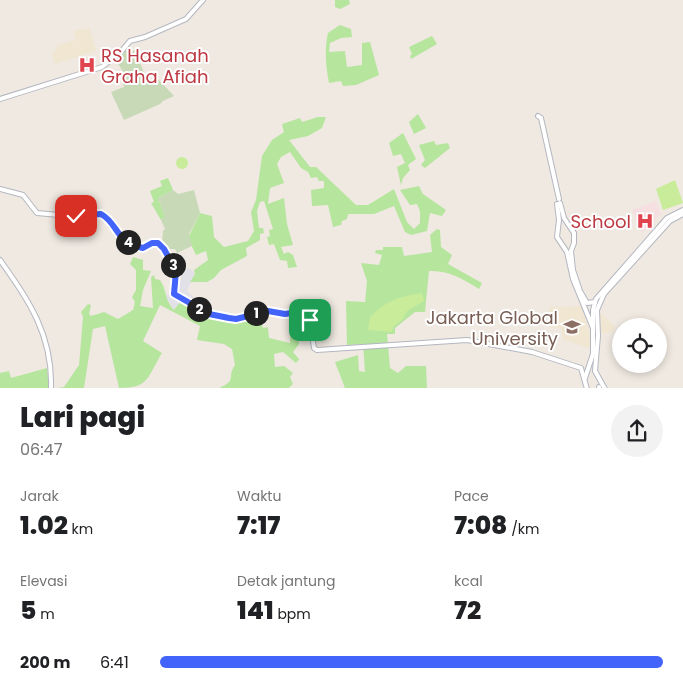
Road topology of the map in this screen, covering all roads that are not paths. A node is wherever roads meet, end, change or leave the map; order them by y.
1 (203, 0) edge
2 (0, 100) edge
3 (0, 189) edge
4 (558, 202) junction
5 (683, 210) edge
6 (683, 214) edge
7 (561, 219) junction
8 (571, 248) junction
9 (565, 249) junction
10 (570, 256) junction
11 (0, 260) edge
12 (571, 264) junction
13 (595, 302) junction
14 (594, 332) junction
15 (592, 360) junction
16 (574, 365) junction
17 (597, 377) junction
18 (585, 380) junction
19 (51, 388) edge
20 (587, 388) edge
21 (599, 388) edge
22 (605, 388) edge

1 - 2 street
3 - 16 street
4 - 4 street
4 - 7 street
5 - 13 street
6 - 17 street
7 - 8 street
7 - 9 street
8 - 9 street
8 - 10 street
9 - 10 street
10 - 12 street
11 - 19 street
12 - 13 street
12 - 14 street
13 - 14 street
14 - 15 street
15 - 16 street
15 - 18 street
16 - 18 street
17 - 18 street
17 - 21 street
17 - 22 street
18 - 20 street

